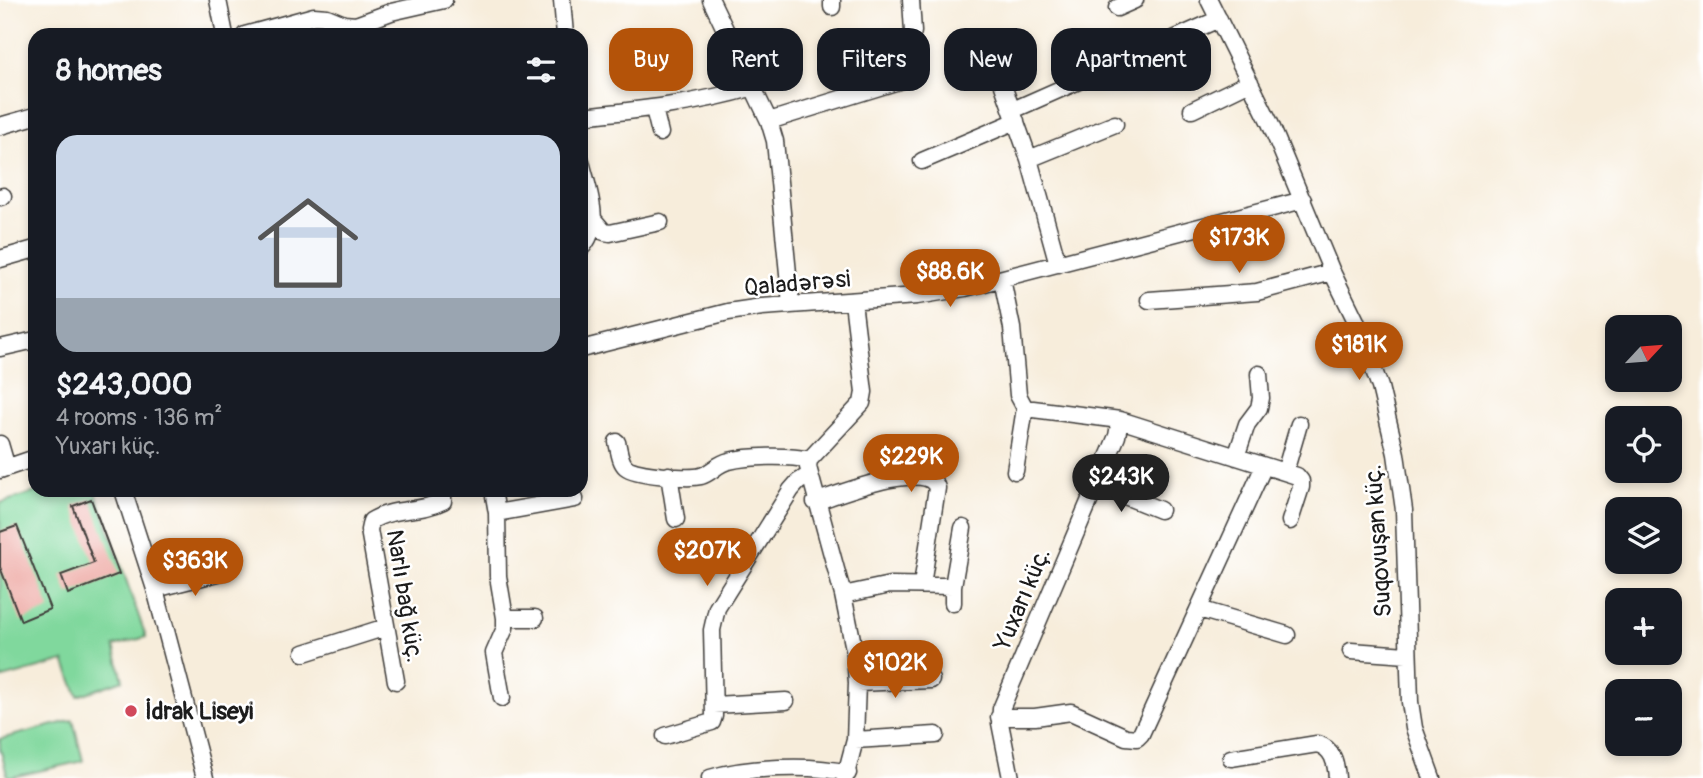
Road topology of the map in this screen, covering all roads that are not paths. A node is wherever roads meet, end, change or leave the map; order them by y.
1 (218, 0) edge
2 (444, 0) edge
3 (562, 0) edge
4 (711, 0) edge
5 (911, 0) edge
6 (1135, 0) edge
7 (1209, 0) edge
8 (388, 6) edge
9 (1117, 8) dead end
10 (1219, 19) junction
11 (224, 28) edge
12 (270, 28) edge
13 (342, 28) edge
14 (346, 28) edge
15 (564, 28) edge
16 (725, 28) edge
17 (913, 28) edge
18 (1250, 82) junction
19 (739, 91) edge
20 (756, 91) edge
21 (866, 91) edge
22 (1005, 91) edge
23 (654, 109) junction
24 (1192, 110) dead end
25 (588, 115) edge
26 (1015, 116) junction
27 (28, 118) edge
28 (769, 121) junction
29 (1115, 124) dead end
30 (0, 126) edge
31 (660, 133) dead end
32 (1029, 159) junction
33 (922, 161) dead end
34 (588, 188) edge
35 (1303, 200) junction
36 (593, 219) junction
37 (660, 222) dead end
38 (588, 238) edge
39 (28, 251) edge
40 (0, 259) edge
41 (1058, 264) junction
42 (1332, 272) junction
43 (1002, 279) junction
44 (1149, 300) dead end
45 (853, 302) junction
46 (791, 304) junction
47 (28, 342) edge
48 (588, 347) edge
49 (0, 348) edge
50 (1259, 374) dead end
51 (1025, 408) junction
52 (1120, 420) junction
53 (1299, 424) dead end
54 (617, 442) dead end
55 (0, 444) edge
56 (1236, 457) junction
57 (28, 460) edge
58 (1264, 466) junction
59 (809, 468) junction
60 (3, 469) edge
61 (1015, 471) dead end
62 (1285, 472) junction
63 (669, 475) junction
64 (1095, 484) junction
65 (130, 497) edge
66 (443, 497) edge
67 (494, 497) edge
68 (575, 499) dead end
69 (815, 502) junction
70 (1160, 510) dead end
71 (497, 513) junction
72 (676, 519) dead end
73 (1290, 521) dead end
74 (963, 527) dead end
75 (226, 571) dead end
76 (922, 584) junction
77 (155, 589) junction
78 (843, 595) junction
79 (1199, 609) junction
80 (505, 618) junction
81 (535, 618) dead end
82 (386, 627) junction
83 (1287, 635) dead end
84 (1351, 651) dead end
85 (304, 653) dead end
86 (1407, 655) junction
87 (931, 680) dead end
88 (396, 681) dead end
89 (857, 683) junction
90 (502, 698) dead end
91 (786, 701) dead end
92 (714, 705) junction
93 (999, 717) junction
94 (936, 735) dead end
95 (665, 736) dead end
96 (855, 740) junction
97 (1231, 758) dead end
98 (847, 775) edge
99 (205, 778) edge
100 (710, 778) edge
101 (1011, 778) edge
102 (1337, 778) edge
103 (1432, 778) edge

1 - 11 street
2 - 8 street
3 - 15 street
4 - 16 street
5 - 17 street
6 - 9 street
7 - 10 street, Suqovuşan küç.
8 - 14 street
10 - 18 street, Suqovuşan küç.
10 - 26 street
12 - 13 street
18 - 24 street
18 - 35 street, Suqovuşan küç.
19 - 23 street
20 - 28 street
21 - 28 street
22 - 26 street
23 - 25 street
23 - 31 street
26 - 32 street
26 - 33 street
27 - 30 street
28 - 46 street
29 - 32 street
32 - 41 street
34 - 36 street
35 - 41 street, Qaladərəsi
35 - 42 street, Suqovuşan küç.
36 - 37 street
36 - 38 street
39 - 40 street
41 - 43 street, Qaladərəsi
42 - 44 street
42 - 86 street, Suqovuşan küç.
43 - 45 street, Qaladərəsi
43 - 51 street
45 - 46 street, Qaladərəsi
45 - 59 street
46 - 48 street, Qaladərəsi
47 - 49 street
50 - 56 street
51 - 52 street
51 - 61 street
52 - 56 street
52 - 64 street, Yuxarı küç.
53 - 62 street
54 - 63 street
55 - 60 street
56 - 58 street
57 - 60 street
58 - 62 street
58 - 79 street
59 - 63 street
59 - 69 street
59 - 92 street
62 - 73 street
63 - 72 street
64 - 70 street
64 - 93 street, Yuxarı küç.
65 - 77 street
66 - 82 street, Narlı bağ küç.
67 - 71 street
68 - 71 street
69 - 76 street
69 - 78 street
71 - 80 street
74 - 76 street
75 - 77 street
76 - 78 street
77 - 99 street
78 - 89 street
79 - 83 street
79 - 93 street
80 - 81 street
80 - 90 street
82 - 85 street
82 - 88 street, Narlı bağ küç.
84 - 86 street
86 - 103 street, Suqovuşan küç.
87 - 89 street
89 - 96 street
91 - 92 street
92 - 95 street
93 - 101 street, Yuxarı küç.
94 - 96 street
96 - 98 street
97 - 102 street
98 - 100 street

